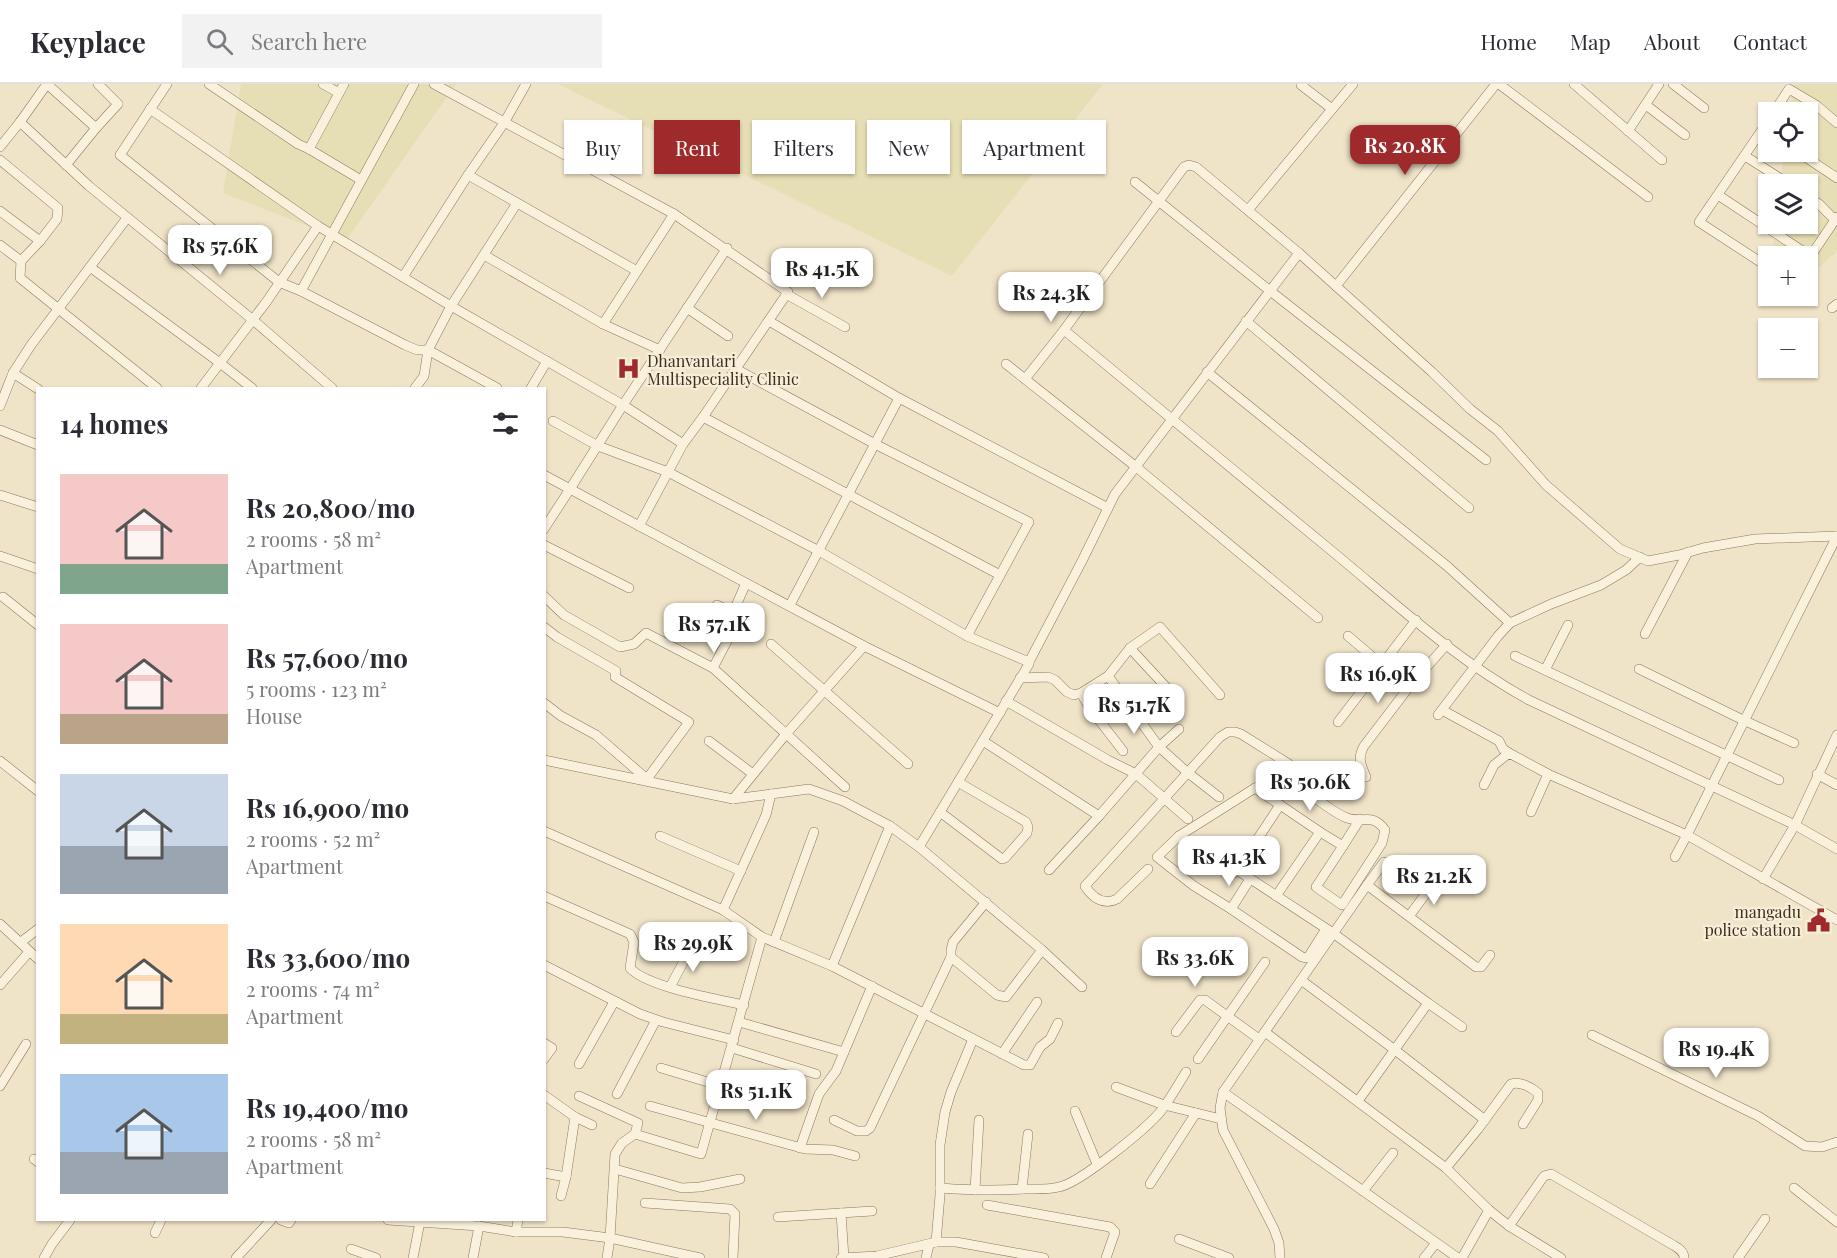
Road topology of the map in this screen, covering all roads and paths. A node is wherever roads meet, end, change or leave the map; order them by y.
1 (47, 84) edge
2 (98, 84) edge
3 (167, 84) edge
4 (209, 84) edge
5 (323, 84) edge
6 (414, 84) edge
7 (434, 84) edge
8 (526, 84) edge
9 (1353, 84) edge
10 (1498, 84) edge
11 (1574, 84) edge
12 (1659, 84) edge
13 (1673, 84) edge
14 (1301, 85) edge
15 (1790, 87) edge
16 (342, 88) edge
17 (1780, 102) edge
18 (1646, 105) junction
19 (1704, 108) dead end
20 (150, 109) junction
21 (1332, 109) junction
22 (20, 122) junction
23 (504, 123) junction
24 (1837, 123) edge
25 (96, 128) junction
26 (1628, 130) junction
27 (1684, 135) dead end
28 (1758, 139) edge
29 (0, 147) edge
30 (309, 149) junction
31 (1745, 156) junction
32 (0, 160) edge
33 (1662, 160) dead end
34 (1813, 162) edge
35 (66, 165) junction
36 (1773, 174) edge
37 (468, 175) junction
38 (1837, 178) edge
39 (361, 180) junction
40 (1135, 182) dead end
41 (1718, 195) junction
42 (1648, 197) dead end
43 (1159, 201) junction
44 (518, 203) junction
45 (1818, 203) edge
46 (0, 210) edge
47 (1248, 210) junction
48 (675, 214) junction
49 (127, 218) junction
50 (1836, 219) edge
51 (318, 226) junction
52 (332, 234) junction
53 (40, 241) junction
54 (0, 245) edge
55 (1792, 246) edge
56 (1817, 246) edge
57 (727, 248) junction
58 (1299, 253) junction
59 (484, 255) junction
60 (1758, 260) edge
61 (21, 261) junction
62 (90, 267) junction
63 (637, 271) junction
64 (403, 277) junction
65 (279, 282) junction
66 (1336, 286) junction
67 (1269, 290) junction
68 (301, 291) junction
69 (786, 294) junction
70 (452, 306) junction
71 (687, 308) junction
72 (59, 309) junction
73 (253, 320) junction
74 (769, 321) junction
75 (1246, 321) junction
76 (603, 324) junction
77 (845, 327) dead end
78 (1064, 330) junction
79 (728, 336) dead end
80 (428, 350) junction
81 (660, 350) junction
82 (547, 361) junction
83 (220, 363) junction
84 (1006, 364) dead end
85 (736, 369) junction
86 (1207, 372) junction
87 (14, 373) junction
88 (1025, 379) junction
89 (156, 387) edge
90 (202, 387) edge
91 (251, 387) edge
92 (331, 387) edge
93 (417, 387) edge
94 (496, 387) edge
95 (532, 387) edge
96 (36, 388) edge
97 (899, 398) junction
98 (623, 405) junction
99 (0, 406) edge
100 (703, 417) junction
101 (1172, 418) junction
102 (553, 421) dead end
103 (0, 430) edge
104 (36, 444) edge
105 (682, 444) junction
106 (875, 444) junction
107 (598, 446) junction
108 (1486, 460) dead end
109 (1136, 466) junction
110 (668, 472) junction
111 (546, 477) edge
112 (570, 489) junction
113 (0, 495) edge
114 (848, 495) junction
115 (36, 506) edge
116 (1107, 508) junction
117 (1468, 508) dead end
118 (546, 526) edge
119 (639, 526) junction
120 (1837, 536) edge
121 (546, 546) edge
122 (819, 551) junction
123 (1688, 552) junction
124 (0, 556) edge
125 (1640, 557) junction
126 (36, 568) edge
127 (1000, 575) junction
128 (746, 583) junction
129 (629, 588) dead end
130 (3, 597) dead end
131 (546, 598) edge
132 (717, 605) dead end
133 (790, 606) junction
134 (740, 616) junction
135 (1318, 618) dead end
136 (1416, 620) junction
137 (36, 623) edge
138 (1510, 623) junction
139 (1568, 625) dead end
140 (546, 629) edge
141 (1645, 634) dead end
142 (967, 636) junction
143 (1348, 636) dead end
144 (771, 644) dead end
145 (1447, 644) junction
146 (864, 646) junction
147 (1130, 648) junction
148 (1515, 656) dead end
149 (1029, 662) junction
150 (1382, 665) junction
151 (1475, 667) junction
152 (713, 668) junction
153 (1639, 669) dead end
154 (1545, 670) junction
155 (1108, 676) junction
156 (1020, 678) junction
157 (825, 692) junction
158 (1081, 693) junction
159 (1220, 695) dead end
160 (1006, 700) junction
161 (1178, 700) dead end
162 (546, 705) edge
163 (1000, 713) junction
164 (1743, 720) junction
165 (1338, 722) dead end
166 (1179, 729) dead end
167 (786, 734) junction
168 (1837, 735) edge
169 (709, 741) dead end
170 (983, 741) junction
171 (1794, 743) dead end
172 (1160, 747) junction
173 (1123, 751) dead end
174 (1509, 753) junction
175 (1725, 756) junction
176 (546, 760) edge
177 (0, 761) edge
178 (908, 764) dead end
179 (1289, 764) dead end
180 (1186, 772) junction
181 (753, 774) junction
182 (1136, 774) junction
183 (1548, 774) junction
184 (1817, 774) junction
185 (1366, 777) dead end
186 (648, 780) junction
187 (1779, 780) dead end
188 (958, 782) junction
189 (1710, 784) junction
190 (1837, 784) edge
191 (1484, 785) dead end
192 (845, 787) dead end
193 (1255, 788) junction
194 (36, 789) edge
195 (771, 794) junction
196 (1164, 797) junction
197 (1219, 797) dead end
198 (733, 799) junction
199 (1280, 805) junction
200 (940, 812) junction
201 (1531, 812) dead end
202 (1099, 816) junction
203 (1188, 819) dead end
204 (1360, 819) junction
205 (1795, 825) junction
206 (890, 826) junction
207 (546, 832) edge
208 (814, 832) dead end
209 (1320, 832) junction
210 (1687, 834) junction
211 (660, 836) dead end
212 (1179, 836) junction
213 (1343, 846) junction
214 (919, 847) junction
215 (1837, 849) edge
216 (1675, 857) dead end
217 (1384, 862) dead end
218 (1148, 868) dead end
219 (1048, 870) dead end
220 (1237, 870) junction
221 (741, 871) junction
222 (1250, 879) junction
223 (1763, 879) junction
224 (1435, 881) dead end
225 (1367, 885) junction
226 (1276, 896) junction
227 (546, 897) edge
228 (986, 902) junction
229 (1231, 909) junction
230 (723, 910) junction
231 (1410, 915) junction
232 (1837, 920) edge
233 (0, 924) edge
234 (36, 931) edge
235 (1330, 931) junction
236 (762, 937) junction
237 (21, 942) junction
238 (774, 942) junction
239 (692, 946) dead end
240 (1042, 950) junction
241 (29, 951) junction
242 (1490, 956) dead end
243 (36, 957) edge
244 (951, 957) junction
245 (1265, 962) dead end
246 (546, 966) edge
247 (832, 966) junction
248 (1301, 980) junction
249 (0, 986) edge
250 (872, 986) junction
251 (670, 987) junction
252 (1083, 987) dead end
253 (614, 1002) junction
254 (1037, 1002) dead end
255 (1428, 1003) junction
256 (744, 1005) junction
257 (923, 1014) junction
258 (1228, 1016) junction
259 (656, 1020) junction
260 (739, 1022) junction
261 (1058, 1023) dead end
262 (1462, 1027) dead end
263 (1176, 1032) dead end
264 (1592, 1035) dead end
265 (1262, 1036) junction
266 (973, 1040) junction
267 (26, 1044) dead end
268 (546, 1044) edge
269 (733, 1044) junction
270 (1395, 1050) junction
271 (844, 1052) junction
272 (1002, 1054) junction
273 (546, 1056) edge
274 (1198, 1059) dead end
275 (579, 1064) dead end
276 (661, 1068) dead end
277 (1186, 1072) dead end
278 (724, 1074) junction
279 (816, 1074) dead end
280 (0, 1086) edge
281 (721, 1086) junction
282 (1116, 1087) dead end
283 (1223, 1092) junction
284 (617, 1094) dead end
285 (793, 1094) dead end
286 (546, 1096) edge
287 (579, 1096) dead end
288 (1358, 1101) junction
289 (1164, 1105) junction
290 (650, 1106) dead end
291 (1076, 1111) dead end
292 (1196, 1113) junction
293 (575, 1117) junction
294 (1221, 1119) junction
295 (834, 1120) dead end
296 (978, 1120) dead end
297 (1485, 1120) junction
298 (710, 1122) junction
299 (1523, 1124) dead end
300 (592, 1125) dead end
301 (635, 1134) junction
302 (1028, 1134) dead end
303 (1837, 1142) edge
304 (800, 1148) junction
305 (1392, 1153) dead end
306 (855, 1156) dead end
307 (1097, 1164) junction
308 (1446, 1168) junction
309 (615, 1169) junction
310 (546, 1173) edge
311 (566, 1177) junction
312 (740, 1179) dead end
313 (1150, 1184) dead end
314 (940, 1188) junction
315 (1794, 1188) dead end
316 (975, 1190) junction
317 (1022, 1190) junction
318 (1363, 1191) junction
319 (561, 1196) dead end
320 (645, 1203) dead end
321 (987, 1205) dead end
322 (872, 1210) dead end
323 (1489, 1210) junction
324 (841, 1213) junction
325 (778, 1217) dead end
326 (1765, 1219) dead end
327 (69, 1221) edge
328 (161, 1221) edge
329 (270, 1221) edge
330 (404, 1221) edge
331 (518, 1221) edge
332 (420, 1222) junction
333 (1837, 1222) edge
334 (479, 1226) junction
335 (1509, 1226) junction
336 (516, 1232) junction
337 (155, 1233) dead end
338 (610, 1238) junction
339 (1179, 1239) dead end
340 (1436, 1243) junction
341 (933, 1244) junction
342 (351, 1249) dead end
343 (666, 1255) edge
344 (1740, 1255) edge
345 (877, 1257) edge
346 (44, 1258) edge
347 (236, 1258) edge
348 (376, 1258) edge
349 (413, 1258) edge
350 (473, 1258) edge
351 (607, 1258) edge
352 (700, 1258) edge
353 (733, 1258) edge
354 (842, 1258) edge
355 (926, 1258) edge
356 (1044, 1258) edge
357 (1106, 1258) edge
358 (1229, 1258) edge
359 (1280, 1258) edge
360 (1424, 1258) edge
361 (1460, 1258) edge
362 (1561, 1258) edge
363 (1684, 1258) edge
364 (1751, 1258) edge

1 - 22 street
1 - 25 street
2 - 25 street
3 - 20 street
4 - 30 street
5 - 16 street
6 - 39 street
7 - 23 street
8 - 23 street
9 - 21 street
10 - 42 street
10 - 66 street
11 - 26 street
12 - 18 street
13 - 19 street
14 - 21 street
15 - 17 street
15 - 24 street
16 - 30 street
18 - 26 street
18 - 27 street
20 - 51 street
20 - 65 street
21 - 47 street
22 - 29 street
22 - 35 street
23 - 37 street
23 - 48 street
25 - 35 street
26 - 33 street
28 - 31 street
30 - 39 street
31 - 36 street
31 - 41 street
32 - 53 street
34 - 38 street
35 - 49 street
37 - 44 street
37 - 64 street
39 - 52 street
40 - 43 street
41 - 55 street
41 - 60 street
43 - 47 street
43 - 67 street
43 - 78 street
44 - 59 street
44 - 63 street
45 - 50 street
46 - 53 street
47 - 58 street
48 - 57 street
48 - 63 street
49 - 62 street
49 - 73 street
50 - 56 street
51 - 52 street
51 - 65 street
52 - 64 street
52 - 68 street
53 - 61 street
54 - 61 street
57 - 69 street
57 - 71 street
58 - 66 street
58 - 67 street
59 - 70 street
59 - 76 street
61 - 72 street
62 - 72 street
62 - 83 street
63 - 76 street
64 - 70 street
65 - 68 street
65 - 73 street
66 - 125 street
67 - 75 street
67 - 108 street
68 - 80 street
69 - 74 street
69 - 77 street
70 - 80 street
70 - 82 street
71 - 79 street
71 - 81 street
72 - 87 street
72 - 89 street
73 - 83 street
73 - 92 street
74 - 85 street
74 - 97 street
75 - 86 street
75 - 117 street
76 - 81 street
78 - 88 street
78 - 101 street
80 - 93 street
80 - 94 street
81 - 98 street
82 - 95 street
82 - 98 street
83 - 90 street
83 - 91 street
84 - 88 street
85 - 100 street
85 - 106 street
86 - 101 street
86 - 138 street
87 - 96 street
87 - 99 street
88 - 109 street
97 - 106 street
97 - 116 street
98 - 105 street
98 - 107 street
100 - 105 street
100 - 114 street
101 - 109 street
101 - 136 street
102 - 107 street
103 - 104 street
105 - 110 street
106 - 114 street
106 - 127 street
107 - 110 street
107 - 112 street
109 - 116 street
109 - 135 street
110 - 119 street
110 - 122 street
111 - 112 street
112 - 118 street
112 - 119 street
113 - 115 street
114 - 122 street
114 - 127 street
116 - 149 street
119 - 128 street
120 - 123 street
120 - 164 street
121 - 129 street
122 - 133 street
122 - 142 street
123 - 125 street
123 - 141 street
124 - 126 street
125 - 138 street
127 - 142 street
128 - 133 street
128 - 134 street
130 - 137 street
131 - 152 street
132 - 134 street
133 - 146 street
134 - 152 street
136 - 145 street
136 - 150 street
138 - 151 street
139 - 154 street
140 - 186 street
142 - 149 street
143 - 150 street
144 - 157 street
145 - 151 street
145 - 185 street
146 - 157 street
146 - 163 street
147 - 155 street
147 - 159 street
147 - 161 street
148 - 154 street
149 - 156 street
150 - 165 street
151 - 174 street
151 - 189 street
152 - 167 street
153 - 164 street
154 - 175 street
155 - 158 street
155 - 172 street
156 - 158 street
156 - 160 street
157 - 167 street
157 - 178 street
158 - 173 street
160 - 163 street
160 - 182 street
162 - 186 street
163 - 170 street
164 - 171 street
164 - 175 street
166 - 172 street
167 - 181 street
167 - 192 street
168 - 184 street
169 - 181 street
170 - 188 street
170 - 202 street
172 - 180 street
172 - 182 street
174 - 183 street
174 - 191 street
175 - 187 street
175 - 189 street
176 - 186 street
177 - 194 street
179 - 180 street
180 - 196 street
180 - 197 street
181 - 198 street
182 - 196 street
182 - 202 street
183 - 201 street
183 - 210 street
184 - 190 street
184 - 205 street
186 - 198 street
188 - 200 street
188 - 200 street
189 - 205 street
189 - 210 street
193 - 199 street
193 - 204 street
193 - 212 street
195 - 198 street
195 - 206 street
195 - 221 street
196 - 203 street
196 - 218 street
199 - 209 street
199 - 220 street
200 - 214 street
202 - 219 street
204 - 213 street
204 - 213 street
205 - 215 street
205 - 223 street
206 - 214 street
206 - 247 street
207 - 230 street
208 - 238 street
209 - 213 street
209 - 226 street
210 - 216 street
210 - 223 street
211 - 221 street
212 - 220 street
212 - 229 street
214 - 228 street
217 - 225 street
220 - 222 street
221 - 230 street
222 - 226 street
222 - 229 street
223 - 232 street
224 - 231 street
225 - 231 street
225 - 235 street
226 - 235 street
227 - 251 street
228 - 240 street
228 - 244 street
229 - 235 street
230 - 236 street
231 - 242 street
233 - 237 street
234 - 237 street
235 - 248 street
235 - 255 street
236 - 238 street
236 - 256 street
237 - 241 street
238 - 247 street
239 - 251 street
240 - 244 street
240 - 252 street
241 - 243 street
241 - 249 street
244 - 257 street
245 - 258 street
246 - 253 street
247 - 250 street
248 - 265 street
248 - 270 street
250 - 257 street
250 - 271 street
251 - 256 street
253 - 259 street
253 - 275 street
254 - 272 street
255 - 262 street
255 - 270 street
256 - 260 street
257 - 266 street
257 - 295 street
258 - 263 street
258 - 265 street
258 - 274 street
259 - 269 street
259 - 284 street
260 - 269 street
260 - 271 street
261 - 272 street
264 - 303 street
265 - 283 street
265 - 288 street
266 - 272 street
266 - 314 street
267 - 280 street
268 - 273 street
269 - 278 street
269 - 279 street
270 - 288 street
270 - 297 street
271 - 304 street
276 - 281 street
277 - 289 street
278 - 281 street
278 - 285 street
281 - 298 street
282 - 289 street
283 - 294 street
283 - 318 street
286 - 293 street
287 - 301 street
288 - 308 street
289 - 292 street
289 - 307 street
290 - 298 street
291 - 307 street
292 - 294 street
292 - 313 street
293 - 300 street
293 - 311 street
294 - 359 street
296 - 316 street
297 - 299 street
297 - 308 street
298 - 301 street
298 - 304 street
301 - 309 street
302 - 317 street
304 - 306 street
305 - 318 street
307 - 317 street
308 - 323 street
309 - 312 street
309 - 338 street
310 - 311 street
311 - 319 street
314 - 316 street
314 - 341 street
315 - 333 street
316 - 317 street
318 - 340 street
320 - 353 street
321 - 357 street
322 - 324 street
323 - 335 street
323 - 361 street
324 - 325 street
324 - 354 street
326 - 344 street
327 - 346 street
328 - 337 street
329 - 347 street
330 - 332 street
331 - 336 street
332 - 334 street
332 - 349 street
334 - 336 street
334 - 350 street
335 - 362 street
335 - 363 street
336 - 338 street
338 - 343 street
338 - 351 street
339 - 358 street
340 - 360 street
340 - 361 street
341 - 345 street
341 - 355 street
341 - 356 street
342 - 348 street
343 - 352 street
344 - 364 street
345 - 354 street

